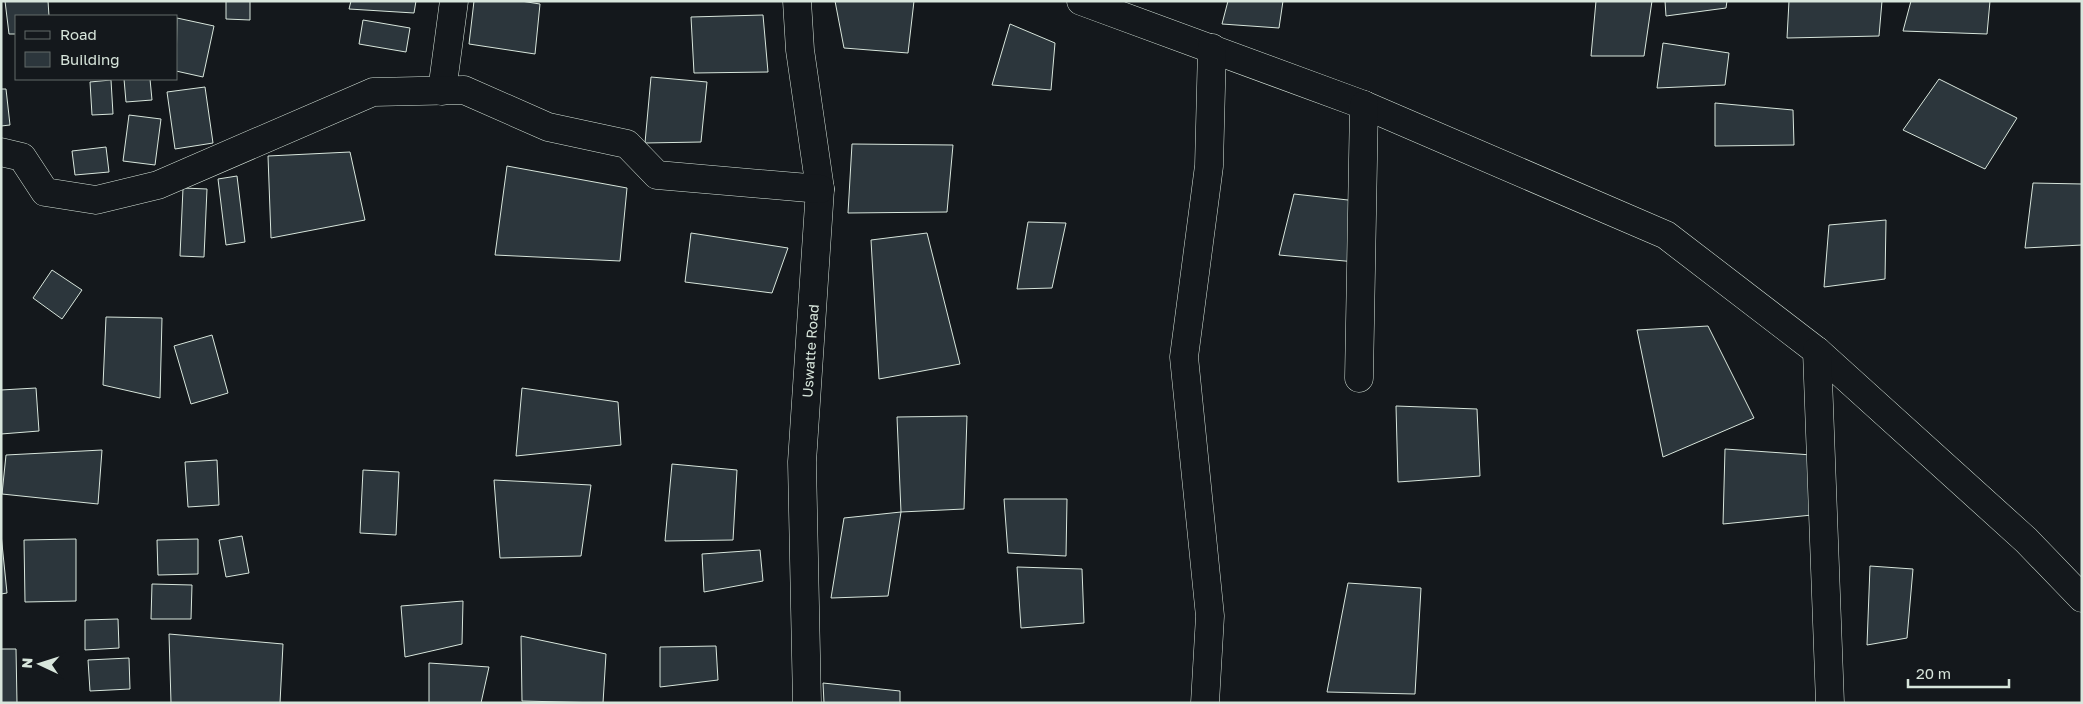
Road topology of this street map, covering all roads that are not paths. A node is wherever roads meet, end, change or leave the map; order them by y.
1 (454, 1) edge
2 (797, 1) edge
3 (1081, 1) edge
4 (1212, 48) junction
5 (442, 91) junction
6 (1364, 105) junction
7 (1, 152) edge
8 (820, 189) junction
9 (1817, 351) junction
10 (1359, 378) dead end
11 (2082, 598) edge
12 (807, 703) edge
13 (1204, 703) edge
14 (1830, 703) edge

1 - 5 street
2 - 8 street, Uswatte Road
3 - 4 street
4 - 6 street
4 - 13 street
5 - 7 street
5 - 8 street
6 - 9 street
6 - 10 street
8 - 12 street, Uswatte Road
9 - 11 street
9 - 14 street

